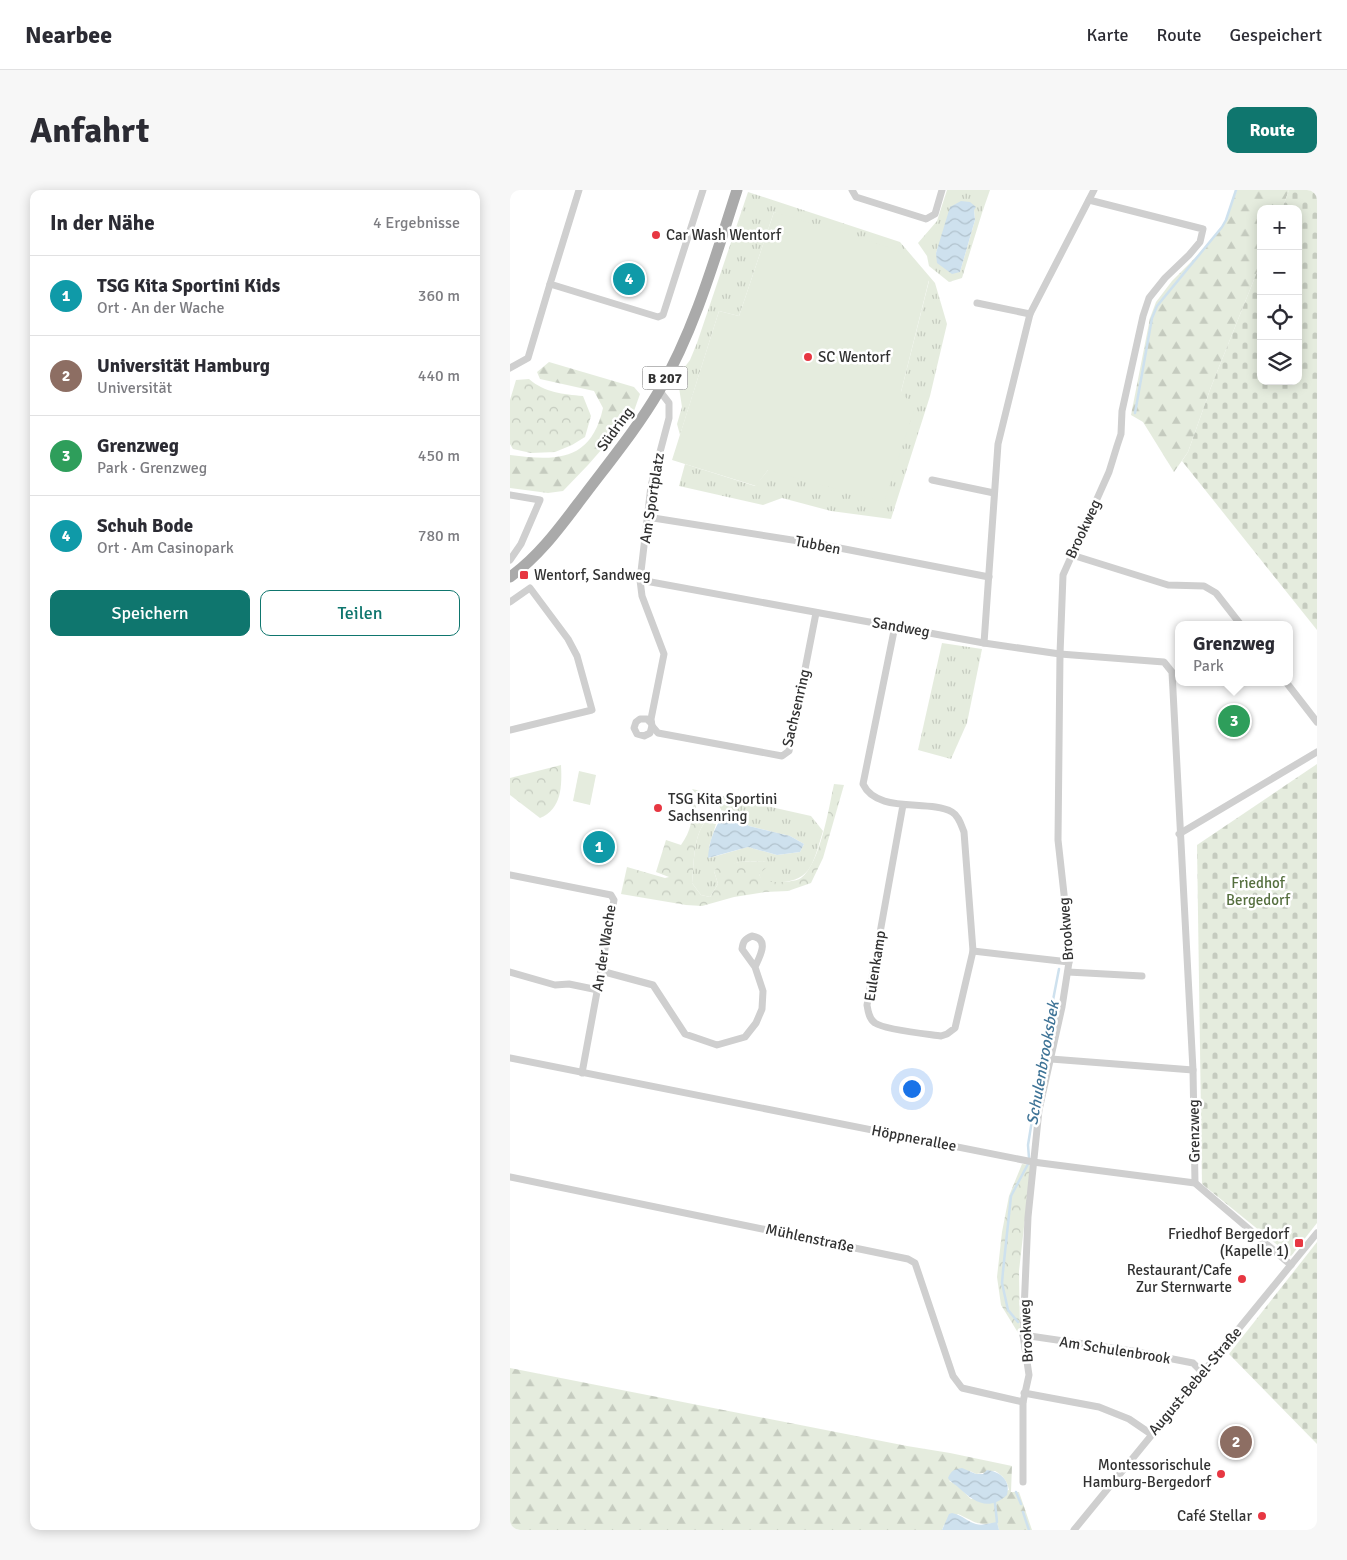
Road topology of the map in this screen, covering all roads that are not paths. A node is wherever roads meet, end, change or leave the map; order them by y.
1 (579, 190) edge
2 (703, 190) edge
3 (737, 190) edge
4 (852, 190) edge
5 (942, 190) edge
6 (1094, 190) edge
7 (1088, 200) junction
8 (550, 284) junction
9 (977, 303) dead end
10 (1030, 314) junction
11 (510, 368) edge
12 (659, 390) junction
13 (932, 480) dead end
14 (994, 492) junction
15 (510, 495) edge
16 (646, 517) junction
17 (1072, 555) junction
18 (510, 560) edge
19 (510, 577) edge
20 (989, 577) junction
21 (640, 580) junction
22 (510, 602) edge
23 (816, 613) junction
24 (1237, 621) edge
25 (895, 626) junction
26 (984, 643) junction
27 (1060, 654) junction
28 (1164, 662) joint
29 (1289, 686) edge
30 (1317, 722) edge
31 (510, 730) edge
32 (1317, 752) edge
33 (903, 804) junction
34 (1179, 834) junction
35 (510, 875) edge
36 (973, 950) junction
37 (1069, 962) junction
38 (755, 967) dead end
39 (601, 971) junction
40 (510, 972) edge
41 (1068, 972) junction
42 (1142, 976) dead end
43 (598, 990) junction
44 (510, 1058) edge
45 (1051, 1059) junction
46 (1193, 1070) junction
47 (582, 1073) junction
48 (1033, 1162) junction
49 (510, 1177) edge
50 (1195, 1183) junction
51 (1317, 1233) edge
52 (1291, 1265) junction
53 (1023, 1335) junction
54 (1202, 1372) junction
55 (1024, 1393) junction
56 (1023, 1402) junction
57 (1151, 1434) junction
58 (1023, 1482) dead end
59 (1074, 1530) edge

1 - 8 street
2 - 8 street
3 - 12 main road, Südring / B 207
4 - 5 street
6 - 7 street
7 - 10 street
7 - 17 street, Brookweg
8 - 11 street
9 - 10 street
10 - 14 street
12 - 16 street, Am Sportplatz
12 - 19 main road, Südring / B 207
13 - 14 street
14 - 20 street
15 - 18 street
16 - 20 street, Tubben
16 - 21 street, Am Sportplatz
17 - 24 street
17 - 27 street, Brookweg
20 - 26 street
21 - 23 street, Sandweg
21 - 23 street, Sachsenring
22 - 31 street
23 - 25 street, Sandweg
25 - 26 street, Sandweg
25 - 33 street, Eulenkamp
26 - 27 street, Sandweg
27 - 28 street, Sandweg
27 - 37 street, Brookweg
28 - 34 street, Grenzweg
29 - 30 street
32 - 34 street
33 - 36 street, Eulenkamp
33 - 36 street, Eulenkamp
34 - 46 street, Grenzweg
35 - 39 street, An der Wache
36 - 37 street
37 - 41 street, Brookweg
38 - 39 street
39 - 43 street, An der Wache
40 - 43 street
41 - 42 street, Brookweg
41 - 45 street, Brookweg
43 - 47 street, An der Wache
44 - 47 street, Höppnerallee
45 - 46 street
45 - 48 street, Brookweg
46 - 50 street, Grenzweg
47 - 48 street, Höppnerallee
48 - 50 street, Höppnerallee
48 - 53 street, Brookweg
49 - 56 street, Mühlenstraße
50 - 52 street
51 - 52 street, August-Bebel-Straße
52 - 54 street, August-Bebel-Straße
53 - 54 street, Am Schulenbrook
53 - 55 street, Brookweg
54 - 57 street, August-Bebel-Straße
55 - 56 street, Brookweg
55 - 57 street
56 - 58 street, Brookweg
57 - 59 street, August-Bebel-Straße

